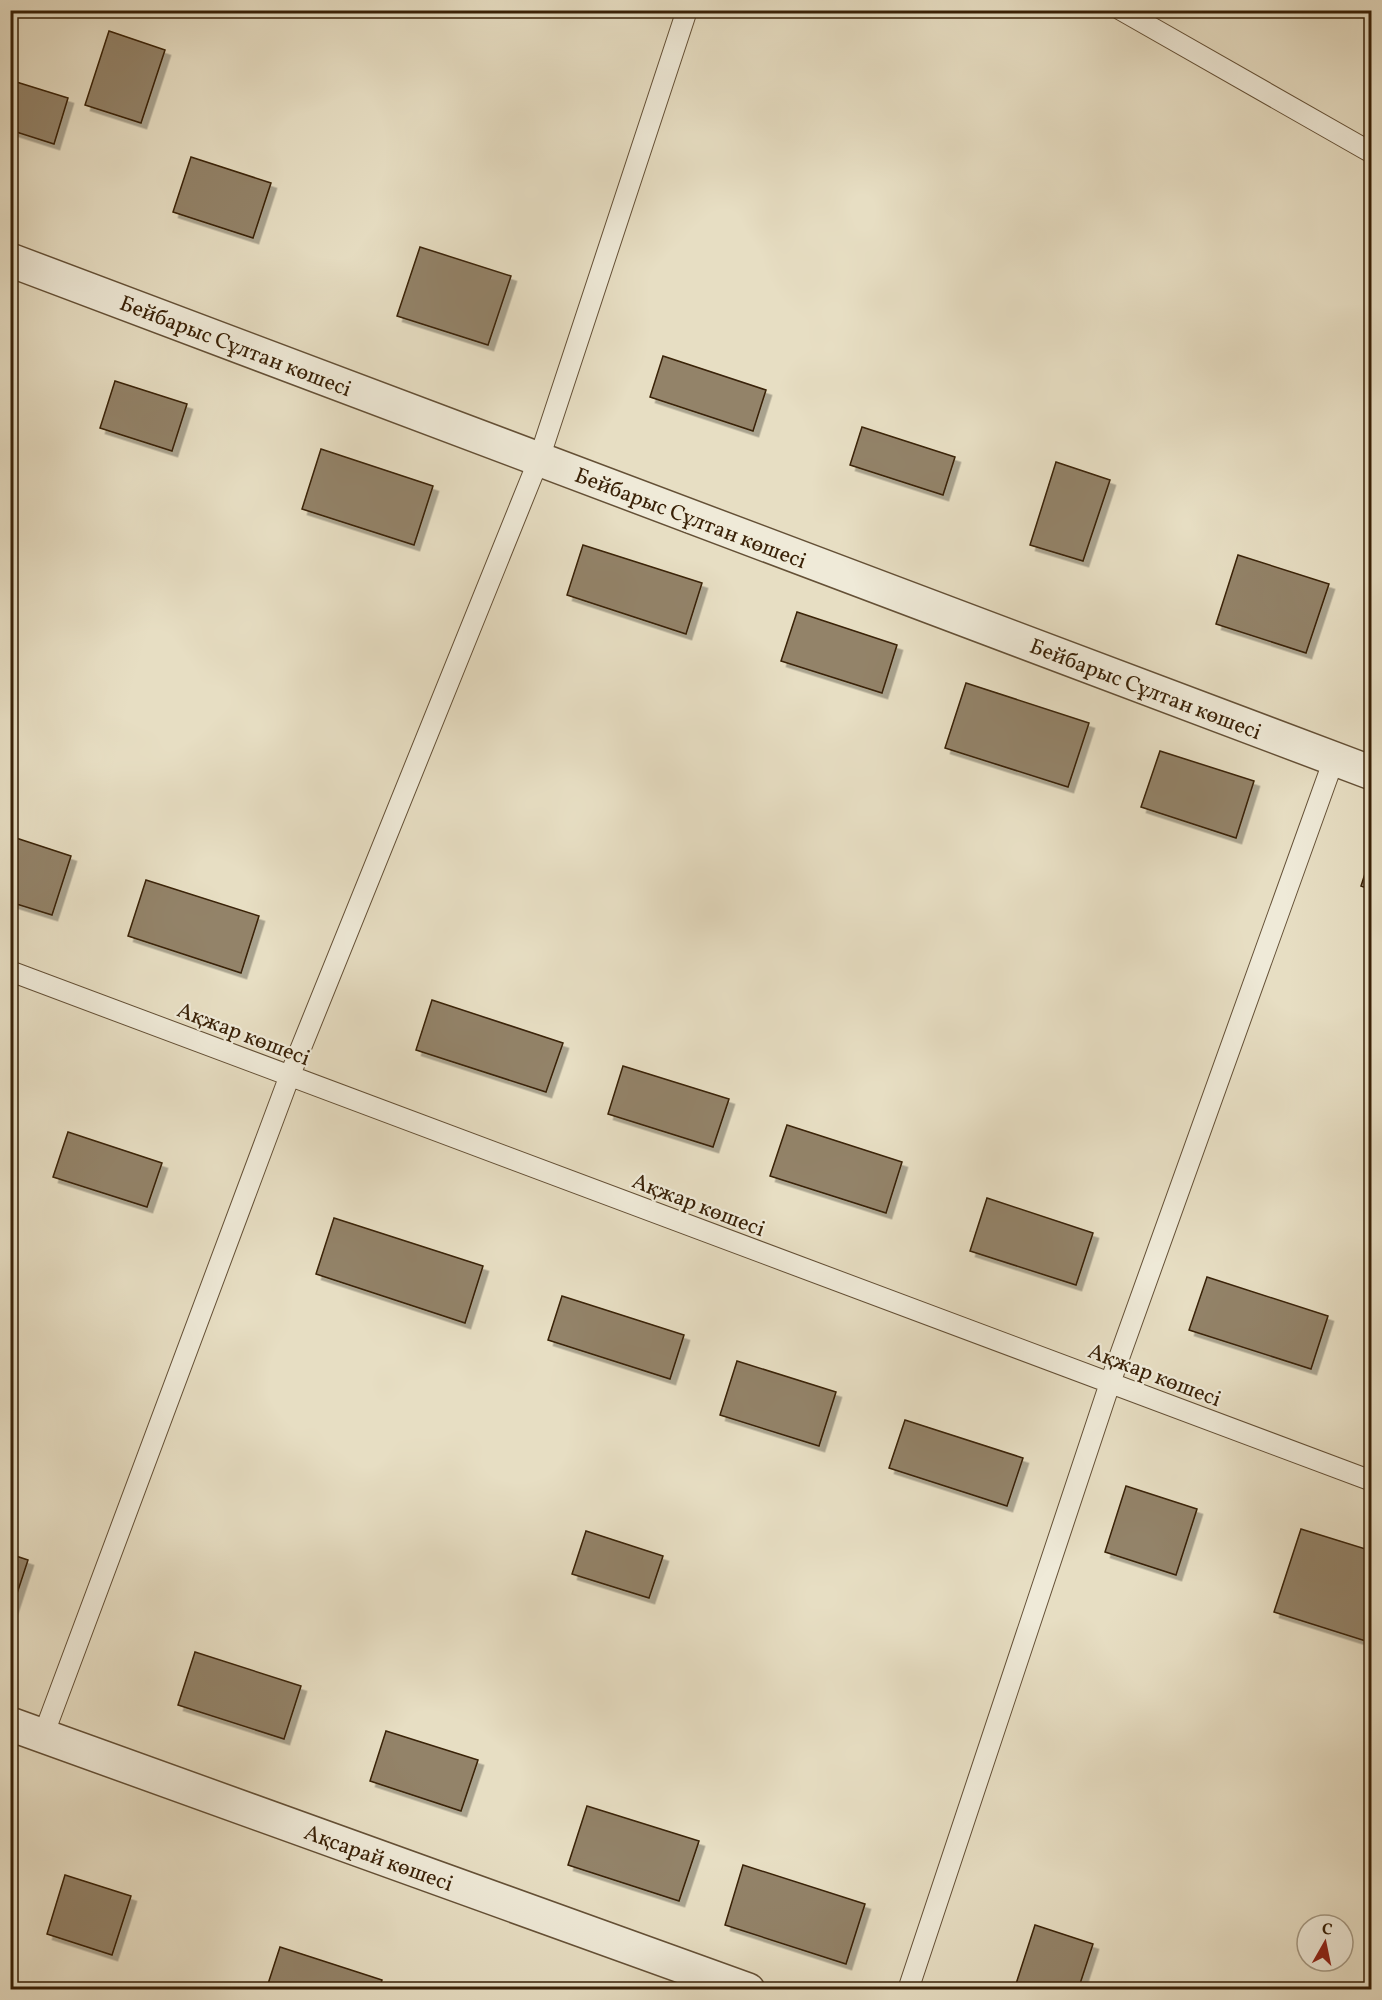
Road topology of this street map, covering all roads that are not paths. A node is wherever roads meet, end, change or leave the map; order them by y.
1 (687, 10) edge
2 (1121, 10) edge
3 (1371, 153) edge
4 (10, 260) edge
5 (539, 459) junction
6 (1334, 759) junction
7 (1371, 773) edge
8 (10, 971) edge
9 (290, 1076) junction
10 (1110, 1383) junction
11 (1371, 1481) edge
12 (10, 1724) edge
13 (43, 1736) junction
14 (748, 1989) edge
15 (908, 1989) edge

1 - 5 lane
2 - 3 lane
4 - 5 street, Бейбарыс Сұлтан көшесі
5 - 6 street, Бейбарыс Сұлтан көшесі
5 - 9 lane
6 - 7 street, Бейбарыс Сұлтан көшесі
6 - 10 lane
8 - 9 lane, Ақжар көшесі
9 - 10 lane, Ақжар көшесі
9 - 13 lane
10 - 11 lane, Ақжар көшесі
10 - 15 lane
12 - 13 street, Ақсарай көшесі
13 - 14 street, Ақсарай көшесі

